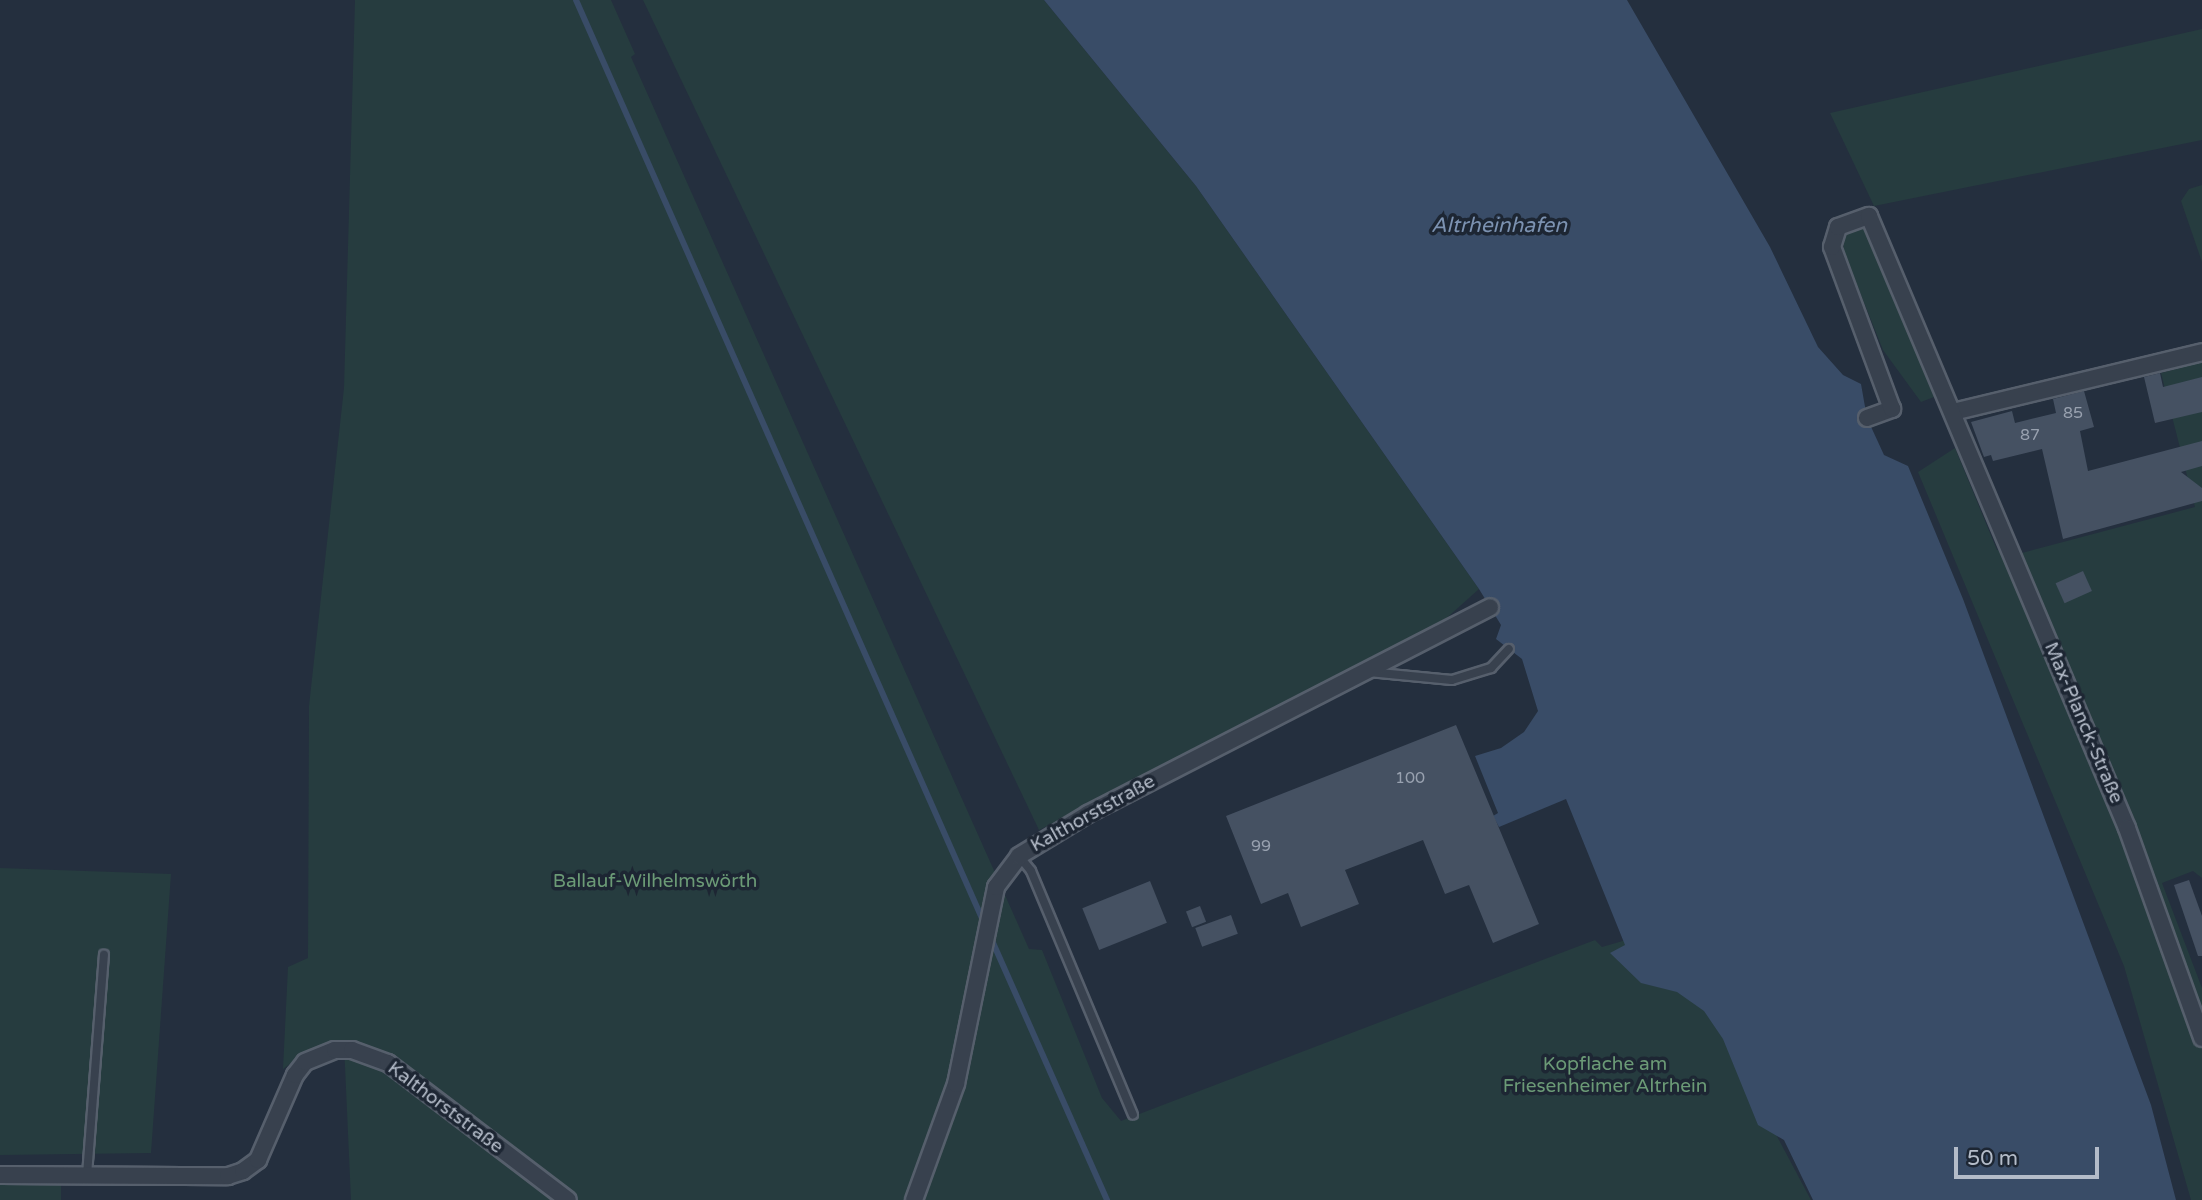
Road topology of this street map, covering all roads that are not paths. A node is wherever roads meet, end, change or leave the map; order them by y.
1 (2202, 352) edge
2 (1953, 412) junction
3 (1867, 418) dead end
4 (1490, 607) dead end
5 (1509, 649) dead end
6 (1369, 672) junction
7 (1019, 856) junction
8 (104, 955) dead end
9 (2202, 1038) edge
10 (1133, 1115) dead end
11 (0, 1175) edge
12 (87, 1175) junction
13 (568, 1200) edge
14 (914, 1200) edge

1 - 2 street
2 - 3 street, Max-Planck-Straße
2 - 9 street, Max-Planck-Straße
4 - 6 street, Kalthorststraße
5 - 6 lane
6 - 7 street, Kalthorststraße
7 - 10 lane
7 - 14 street, Kalthorststraße
8 - 12 lane
11 - 12 street, Kalthorststraße
12 - 13 street, Kalthorststraße

